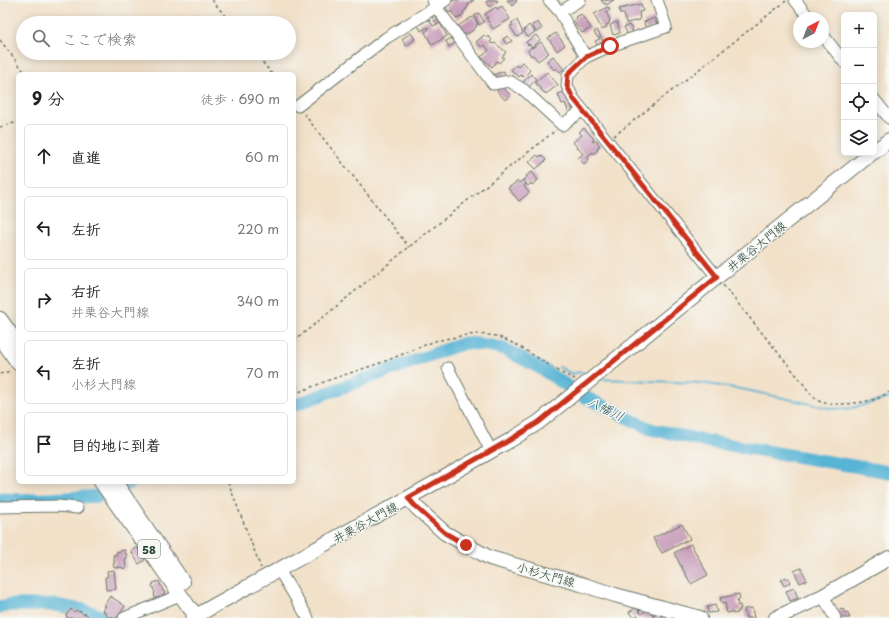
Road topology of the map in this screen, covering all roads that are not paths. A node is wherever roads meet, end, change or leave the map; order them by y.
1 (446, 0) edge
2 (549, 0) edge
3 (580, 0) edge
4 (657, 0) edge
5 (795, 0) edge
6 (434, 4) edge
7 (560, 12) junction
8 (804, 12) edge
9 (829, 43) edge
10 (586, 57) junction
11 (841, 58) edge
12 (877, 103) edge
13 (298, 106) road end
14 (583, 110) junction
15 (889, 118) edge
16 (889, 140) edge
17 (877, 149) edge
18 (868, 156) edge
19 (717, 277) junction
20 (0, 319) edge
21 (0, 337) edge
22 (16, 341) edge
23 (14, 367) edge
24 (448, 368) dead end
25 (491, 451) junction
26 (103, 484) edge
27 (115, 484) edge
28 (408, 498) junction
29 (0, 507) edge
30 (77, 508) dead end
31 (889, 558) edge
32 (279, 570) junction
33 (180, 595) junction
34 (823, 596) junction
35 (201, 616) edge
36 (124, 618) edge
37 (308, 618) edge
38 (700, 618) edge
39 (776, 618) edge
40 (835, 618) edge

1 - 6 street
2 - 7 street
3 - 7 street
4 - 10 street
5 - 8 street
6 - 13 street
6 - 14 street
7 - 10 street
9 - 11 street
10 - 14 street
12 - 15 street
14 - 19 street
16 - 17 main road, 井栗谷大門線
18 - 19 main road, 井栗谷大門線
19 - 25 main road, 井栗谷大門線
20 - 22 main road
21 - 23 main road
24 - 25 street
25 - 28 main road, 井栗谷大門線
26 - 33 main road, 58
27 - 35 main road, 58
28 - 32 main road, 井栗谷大門線
28 - 38 main road, 小杉大門線
29 - 30 street
31 - 34 main road
32 - 35 main road, 井栗谷大門線
32 - 37 street
33 - 35 main road, 58
33 - 36 street
34 - 39 main road
34 - 40 street

